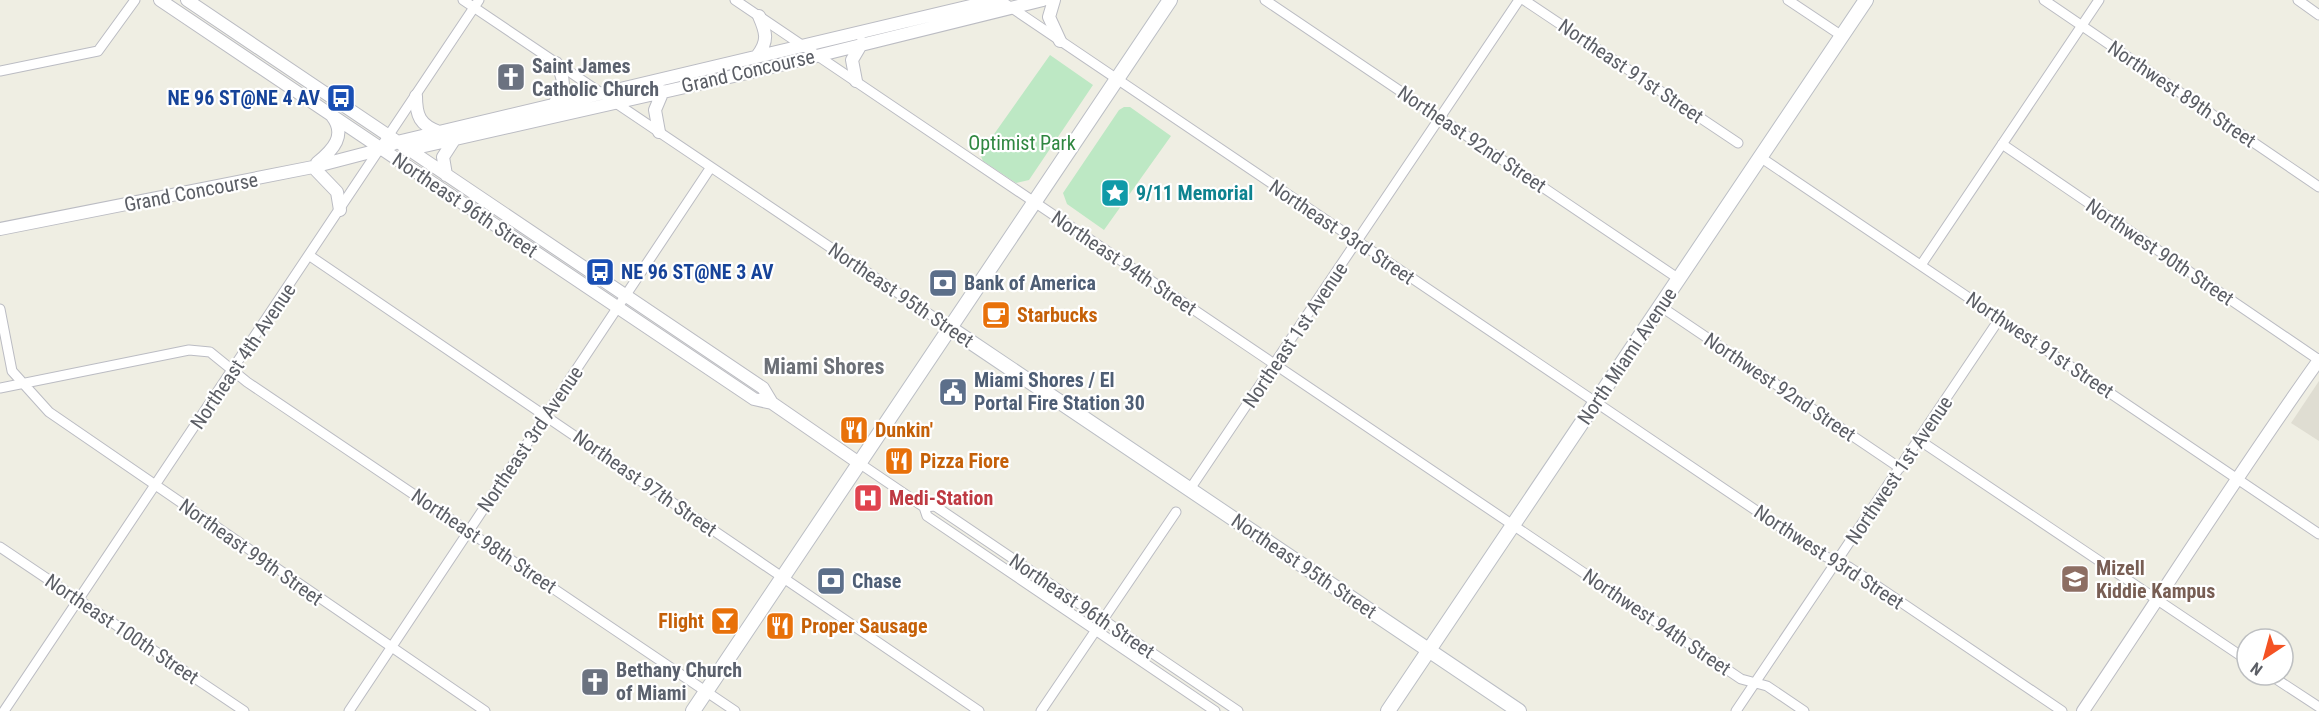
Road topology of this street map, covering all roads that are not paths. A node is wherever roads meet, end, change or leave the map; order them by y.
1 (135, 0) edge
2 (160, 0) edge
3 (187, 0) edge
4 (463, 0) edge
5 (735, 0) edge
6 (958, 0) edge
7 (998, 0) edge
8 (1043, 0) edge
9 (1054, 0) edge
10 (1158, 0) edge
11 (1170, 0) edge
12 (1264, 0) edge
13 (1519, 0) edge
14 (1524, 0) edge
15 (1788, 0) edge
16 (1866, 0) edge
17 (2044, 0) edge
18 (2099, 0) edge
19 (2298, 0) edge
20 (477, 4) edge
21 (1011, 8) junction
22 (948, 11) junction
23 (1160, 15) junction
24 (2319, 15) edge
25 (759, 16) junction
26 (2081, 26) junction
27 (1842, 36) junction
28 (1060, 41) junction
29 (862, 43) junction
30 (803, 45) junction
31 (817, 55) junction
32 (758, 56) junction
33 (556, 63) junction
34 (2, 69) edge
35 (1116, 80) junction
36 (856, 81) junction
37 (663, 92) junction
38 (601, 93) junction
39 (416, 96) junction
40 (615, 102) junction
41 (554, 104) junction
42 (332, 115) junction
43 (1440, 118) junction
44 (439, 132) junction
45 (659, 132) junction
46 (393, 139) junction
47 (454, 140) junction
48 (1738, 143) dead end
49 (2002, 144) junction
50 (381, 149) junction
51 (410, 151) junction
52 (1760, 157) junction
53 (313, 167) junction
54 (711, 167) junction
55 (447, 175) junction
56 (2319, 187) edge
57 (1034, 202) junction
58 (340, 210) junction
59 (0, 229) edge
60 (1358, 242) junction
61 (310, 256) junction
62 (1921, 265) junction
63 (1679, 279) junction
64 (625, 296) junction
65 (1660, 306) junction
66 (617, 307) junction
67 (0, 309) edge
68 (2000, 318) junction
69 (950, 328) junction
70 (2319, 360) edge
71 (1275, 364) junction
72 (233, 371) junction
73 (22, 385) junction
74 (0, 388) edge
75 (1596, 402) junction
76 (772, 403) junction
77 (546, 414) junction
78 (1919, 440) junction
79 (859, 463) junction
80 (1900, 468) junction
81 (2237, 478) junction
82 (156, 486) junction
83 (1190, 489) junction
84 (924, 507) junction
85 (1176, 513) dead end
86 (1513, 525) junction
87 (469, 530) junction
88 (2319, 534) edge
89 (0, 547) edge
90 (1836, 562) junction
91 (783, 578) junction
92 (79, 600) junction
93 (2157, 601) junction
94 (1103, 620) junction
95 (1096, 630) junction
96 (390, 648) junction
97 (1429, 650) junction
98 (2235, 652) edge
99 (1755, 683) junction
100 (2288, 687) edge
101 (706, 692) junction
102 (2319, 707) edge
103 (4, 711) edge
104 (244, 711) edge
105 (349, 711) edge
106 (485, 711) edge
107 (693, 711) edge
108 (735, 711) edge
109 (979, 711) edge
110 (1041, 711) edge
111 (1215, 711) edge
112 (1238, 711) edge
113 (1388, 711) edge
114 (1519, 711) edge
115 (1736, 711) edge
116 (1804, 711) edge
117 (2062, 711) edge
118 (2083, 711) edge

1 - 34 street
2 - 42 street, Northeast 96th Street
3 - 46 street, Northeast 96th Street
4 - 20 street, Northeast 95th Street
5 - 25 street, Northeast 94th Street
6 - 22 street
7 - 21 street, Northeast 93rd Street
7 - 22 street, Grand Concourse
8 - 21 street, Grand Concourse
9 - 28 street
10 - 23 main road
11 - 23 main road
12 - 43 street, Northeast 92nd Street
13 - 43 street, Northeast 1st Avenue
14 - 48 street, Northeast 91st Street
15 - 27 street
16 - 27 main road, North Miami Avenue
17 - 26 street, Northwest 89th Street
18 - 26 street
19 - 24 street
20 - 33 street, Northeast 95th Street
20 - 39 street
21 - 28 street, Northeast 93rd Street
21 - 29 street, Grand Concourse
22 - 30 street, Grand Concourse
23 - 35 main road
25 - 30 street, Northeast 94th Street
25 - 32 street
26 - 49 street
26 - 56 street, Northwest 89th Street
27 - 52 main road, North Miami Avenue
28 - 35 street, Northeast 93rd Street
29 - 31 street, Grand Concourse
29 - 36 street
30 - 31 street, Northeast 94th Street
30 - 32 street, Grand Concourse
31 - 36 street, Northeast 94th Street
31 - 37 street, Grand Concourse
32 - 38 street, Grand Concourse
33 - 38 street, Northeast 95th Street
33 - 41 street
35 - 57 main road
35 - 60 street, Northeast 93rd Street
36 - 57 street, Northeast 94th Street
37 - 40 street, Grand Concourse
37 - 45 street
38 - 40 street, Northeast 95th Street
38 - 41 street, Grand Concourse
39 - 44 street
39 - 46 street
40 - 45 street, Northeast 95th Street
40 - 47 street, Grand Concourse
41 - 44 street, Grand Concourse
42 - 50 street, Northeast 96th Street
42 - 53 street
43 - 60 street, Northeast 1st Avenue
43 - 63 street, Northeast 92nd Street
44 - 46 street, Grand Concourse
45 - 54 street, Northeast 95th Street
46 - 50 street, Grand Concourse
46 - 51 street, Northeast 96th Street
47 - 51 street, Grand Concourse
47 - 55 street
49 - 62 street
49 - 70 street, Northwest 90th Street
50 - 51 street, Grand Concourse
50 - 53 street, Grand Concourse
50 - 58 street, Northeast 4th Avenue
50 - 66 street, Northeast 96th Street
51 - 55 street, Northeast 96th Street
52 - 62 street, Northwest 91st Street
52 - 63 main road, North Miami Avenue
53 - 58 street
53 - 59 street, Grand Concourse
54 - 64 street, Northeast 3rd Avenue
54 - 69 street, Northeast 95th Street
55 - 64 street, Northeast 96th Street
57 - 69 main road
57 - 71 street, Northeast 94th Street
58 - 61 street, Northeast 4th Avenue
60 - 71 street, Northeast 1st Avenue
60 - 75 street, Northeast 93rd Street
61 - 72 street, Northeast 4th Avenue
61 - 77 street, Northeast 97th Street
62 - 68 street, Northwest 91st Street
63 - 65 main road, North Miami Avenue
64 - 66 street, Northeast 3rd Avenue
64 - 76 street, Northeast 96th Street
65 - 75 main road, North Miami Avenue
65 - 80 street, Northwest 92nd Street
66 - 76 street, Northeast 96th Street
66 - 77 street, Northeast 3rd Avenue
67 - 73 street
68 - 78 street, Northwest 1st Avenue
68 - 81 street, Northwest 91st Street
69 - 79 main road
69 - 83 main road, Northeast 95th Street
70 - 81 street
71 - 83 street, Northeast 1st Avenue
71 - 86 street, Northeast 94th Street
72 - 73 street, Northeast 98th Street
72 - 82 street, Northeast 4th Avenue
72 - 87 street, Northeast 98th Street
73 - 74 street, Northeast 98th Street
73 - 82 street, Northeast 99th Street
75 - 86 main road, North Miami Avenue
75 - 90 street, Northwest 93rd Street
76 - 79 street, Northeast 96th Street
77 - 87 street, Northeast 3rd Avenue
77 - 91 street, Northeast 97th Street
78 - 80 street, Northwest 1st Avenue
78 - 93 street
79 - 84 street, Northeast 96th Street
79 - 91 main road
80 - 90 street, Northwest 1st Avenue
81 - 88 street, Northwest 91st Street
81 - 93 street
82 - 92 street, Northeast 4th Avenue
82 - 96 street, Northeast 99th Street
83 - 97 main road, Northeast 95th Street
84 - 94 street, Northeast 96th Street
84 - 95 street, Northeast 96th Street
85 - 94 street
86 - 97 main road, North Miami Avenue
86 - 99 street, Northwest 94th Street
87 - 96 street, Northeast 3rd Avenue
87 - 101 street, Northeast 98th Street
89 - 92 street, Northeast 100th Street
90 - 99 street, Northwest 1st Avenue
90 - 117 street, Northwest 93rd Street
91 - 101 main road
91 - 109 street, Northeast 97th Street
92 - 103 street, Northeast 4th Avenue
92 - 104 street, Northeast 100th Street
93 - 98 street
93 - 118 street
94 - 95 street
94 - 112 street, Northeast 96th Street
95 - 110 street
95 - 111 street, Northeast 96th Street
96 - 105 street, Northeast 3rd Avenue
96 - 106 street, Northeast 99th Street
97 - 113 main road, North Miami Avenue
97 - 114 main road, Northeast 95th Street
99 - 115 street, Northwest 1st Avenue
99 - 116 street, Northwest 94th Street
100 - 102 street
101 - 107 main road
101 - 108 street, Northeast 98th Street

